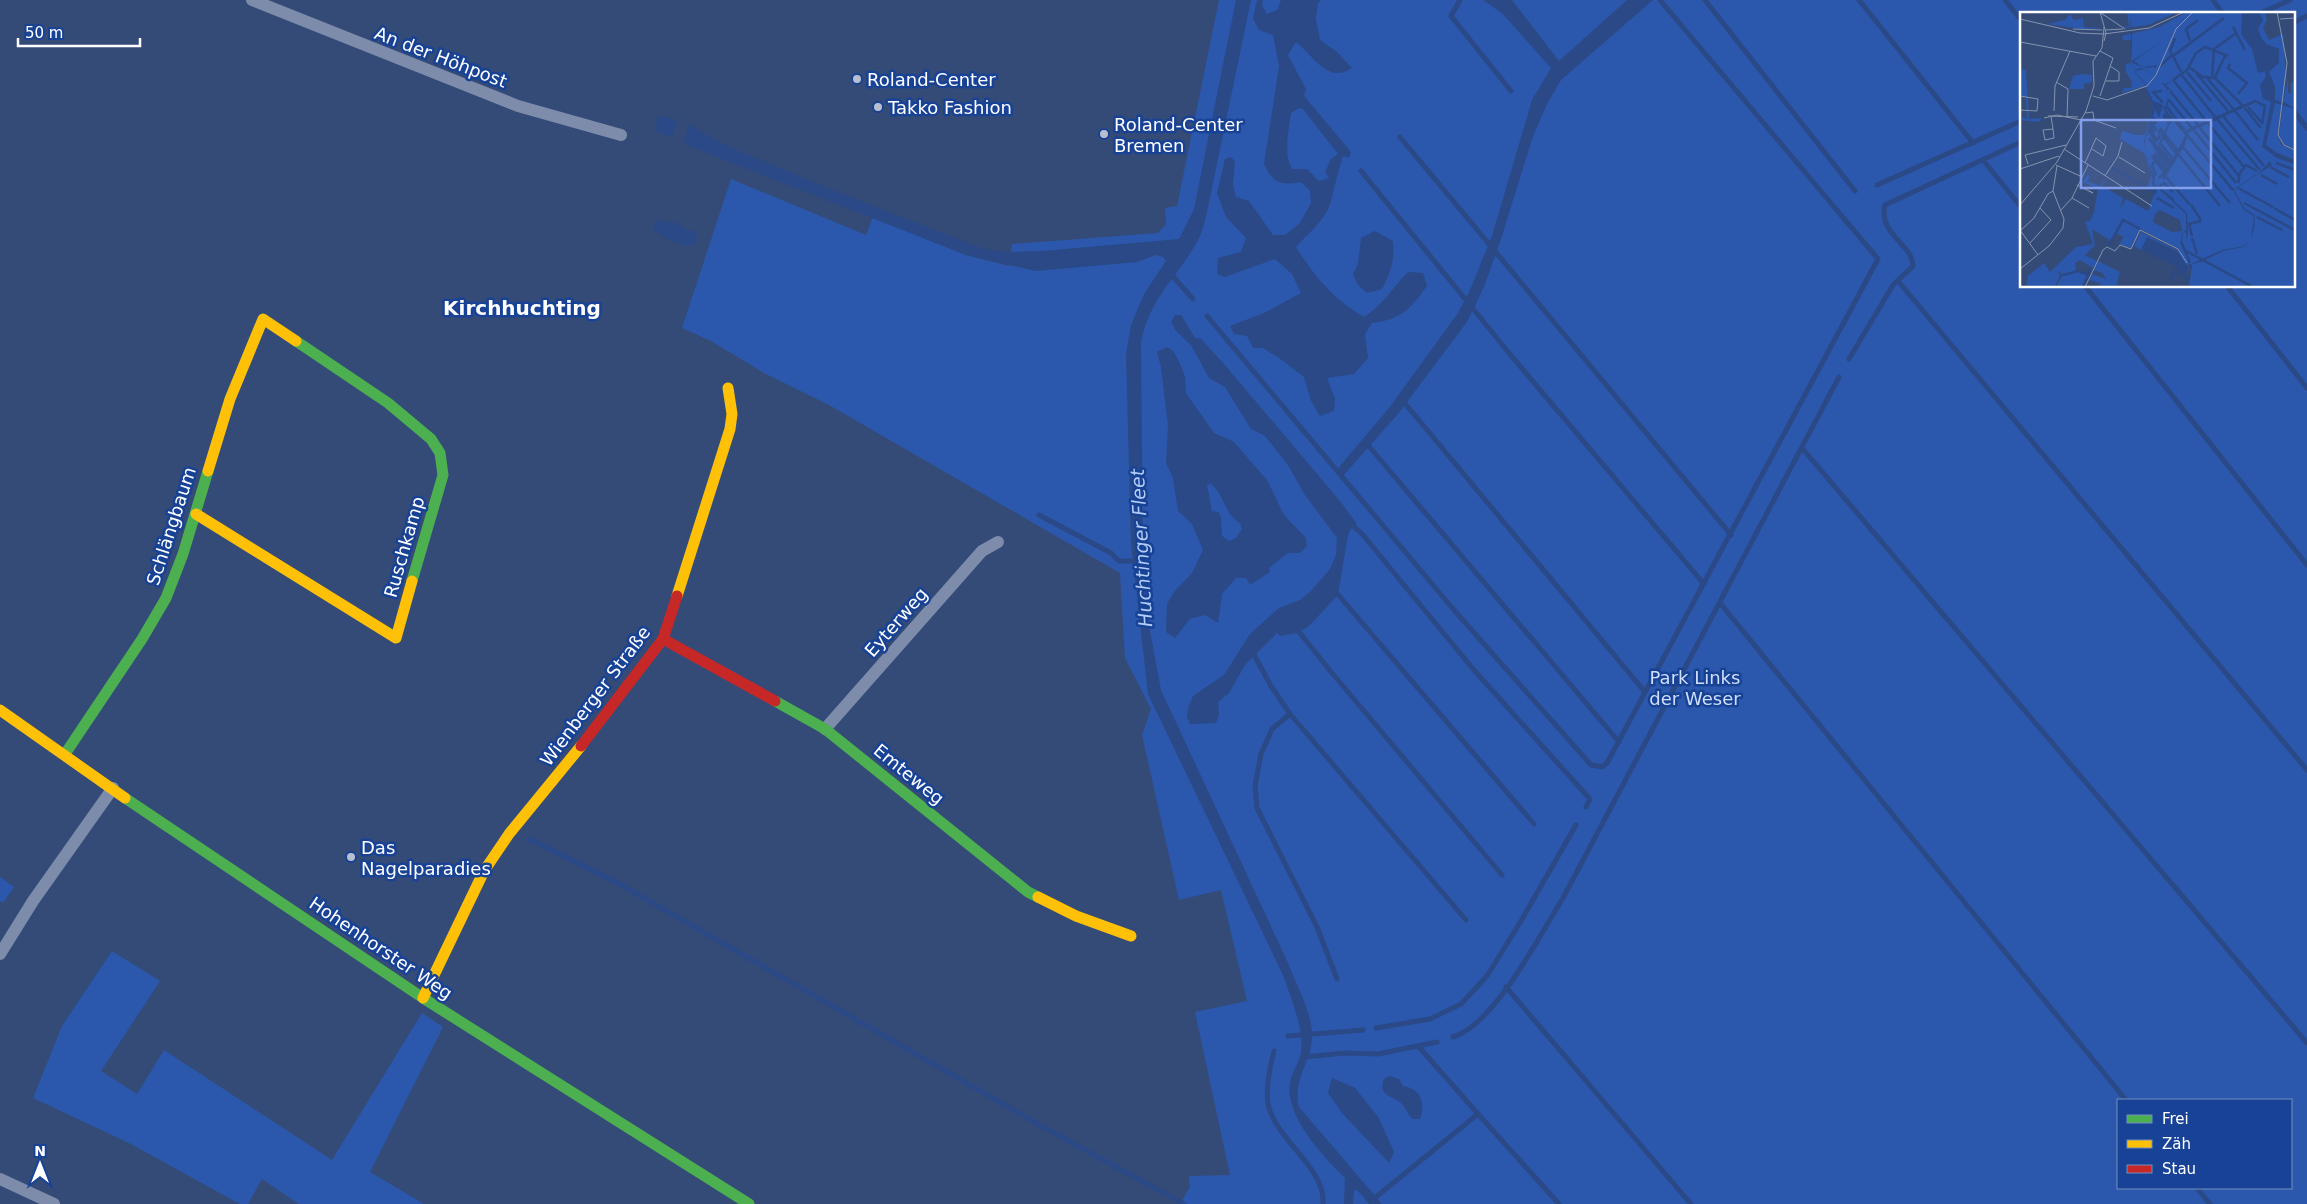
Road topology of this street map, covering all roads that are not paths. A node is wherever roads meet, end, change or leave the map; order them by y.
1 (252, 0) edge
2 (621, 136) dead end
3 (263, 319) joint
4 (728, 388) dead end
5 (196, 514) junction
6 (998, 542) dead end
7 (663, 639) junction
8 (0, 710) edge
9 (825, 729) junction
10 (65, 754) junction
11 (113, 788) junction
12 (1131, 936) dead end
13 (0, 954) edge
14 (423, 998) junction
15 (0, 1179) edge
16 (54, 1204) edge
17 (749, 1204) edge

1 - 2 street, An der Höhpost
3 - 5 street, Schlängbaum
3 - 5 street, Ruschkamp
4 - 7 street, Wienberger Straße
5 - 10 street, Schlängbaum
6 - 9 street, Eyterweg
7 - 9 street, Emteweg
7 - 14 street, Wienberger Straße
8 - 10 street, Hohenhorster Weg
9 - 12 street, Emteweg
10 - 11 street, Hohenhorster Weg
11 - 13 street
11 - 14 street, Hohenhorster Weg
14 - 17 street, Hohenhorster Weg
15 - 16 street

